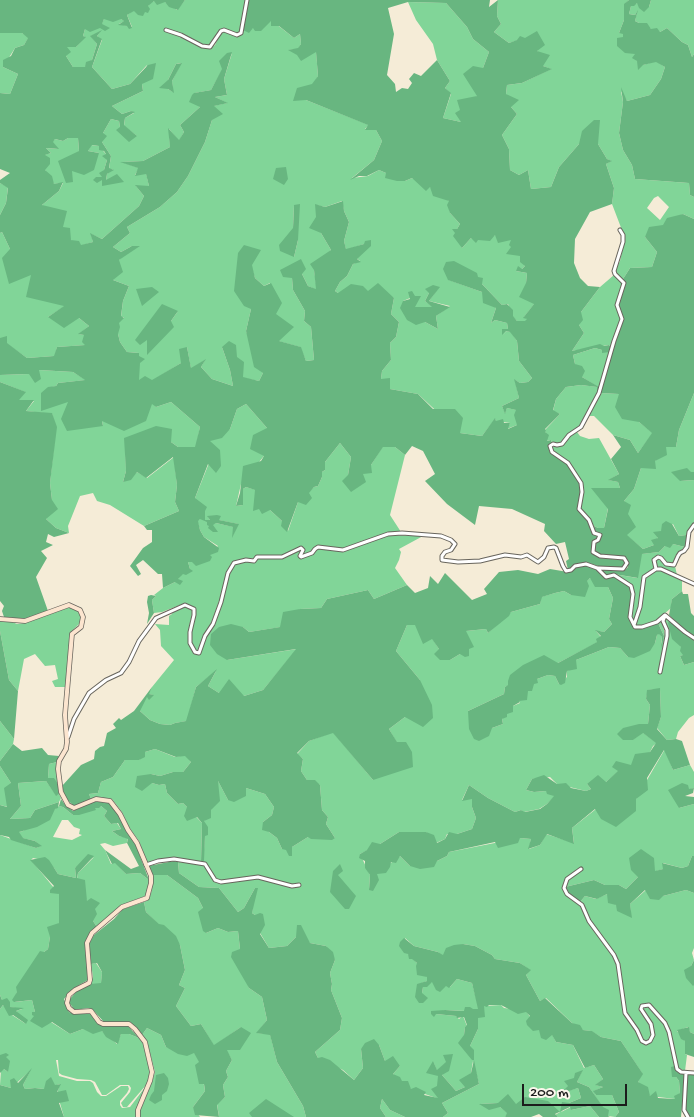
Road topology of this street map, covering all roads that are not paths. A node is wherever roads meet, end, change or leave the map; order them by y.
1 (247, 0) edge
2 (166, 30) dead end
3 (620, 230) dead end
4 (694, 525) edge
5 (597, 568) junction
6 (656, 569) junction
7 (694, 584) edge
8 (665, 615) junction
9 (0, 619) edge
10 (634, 625) junction
11 (694, 638) edge
12 (660, 672) dead end
13 (67, 742) junction
14 (146, 865) junction
15 (581, 869) dead end
16 (299, 885) dead end
17 (686, 1073) junction
18 (694, 1073) edge
19 (138, 1117) edge
20 (688, 1117) edge

1 - 2 street
3 - 5 street
4 - 6 street
5 - 10 street
5 - 13 street
6 - 7 street
6 - 10 street
8 - 10 street
8 - 11 street
8 - 12 street
9 - 13 street
13 - 14 street
14 - 16 street
14 - 19 street
15 - 17 street
17 - 18 street
17 - 20 street

